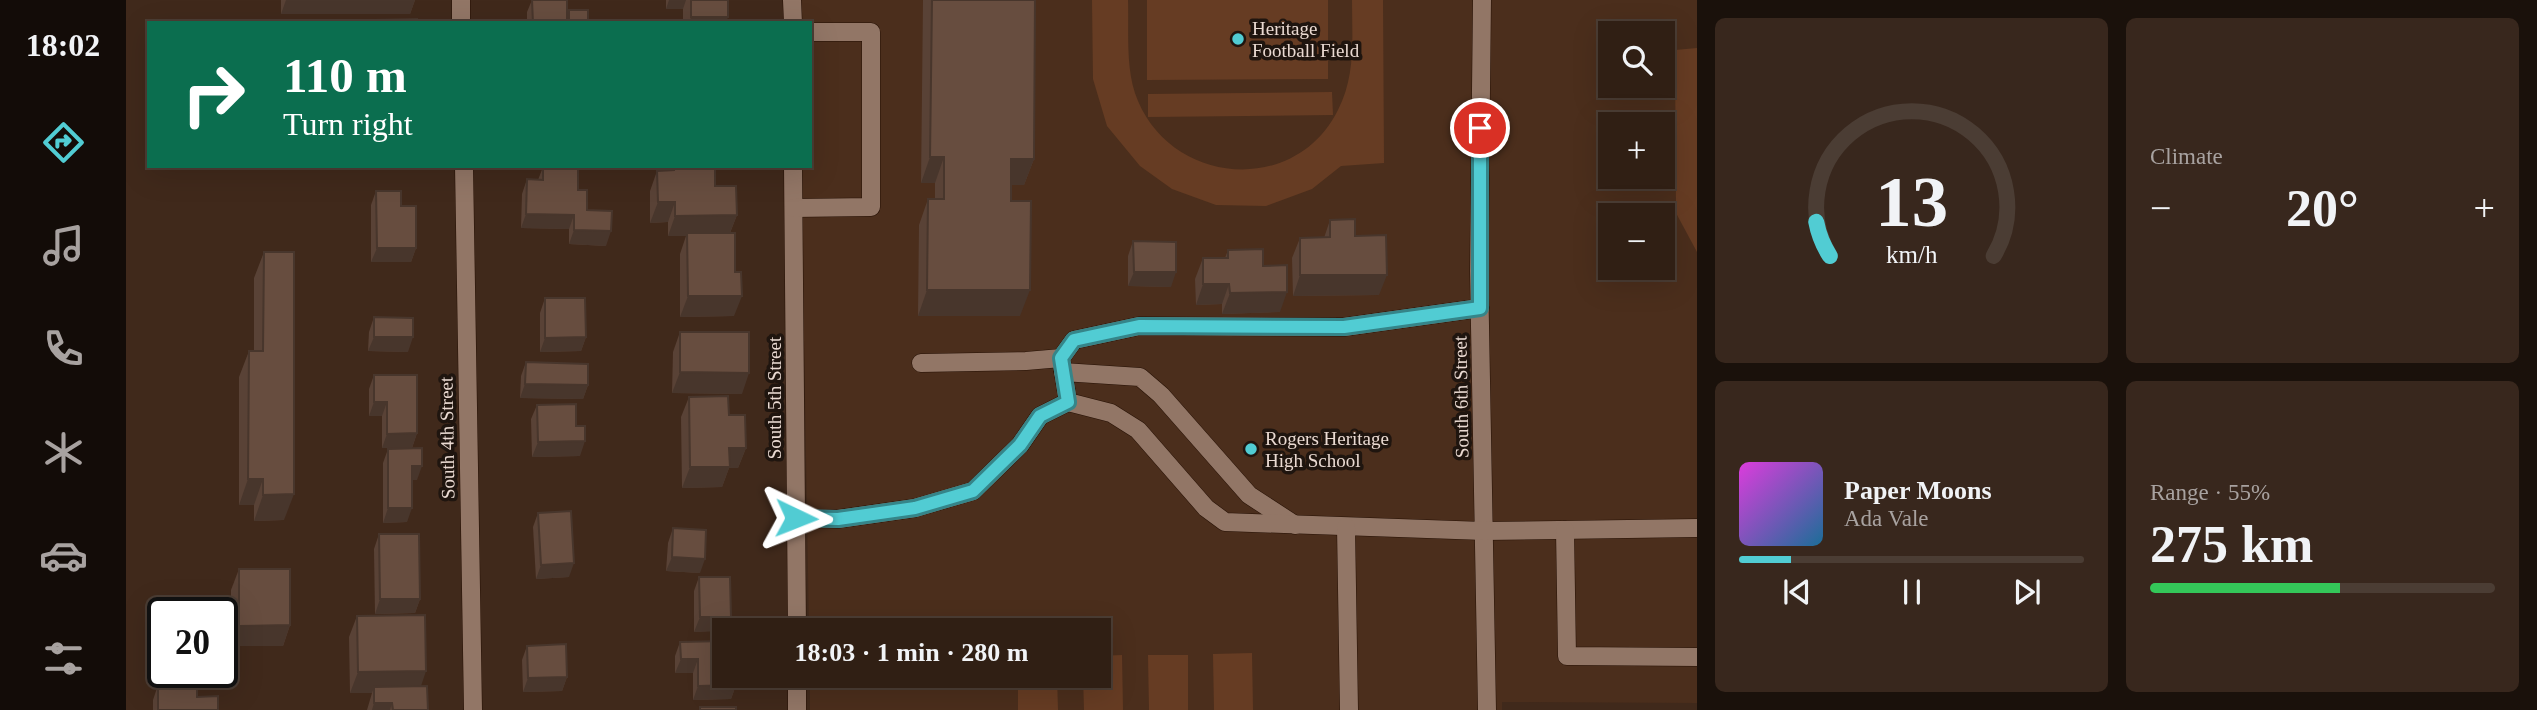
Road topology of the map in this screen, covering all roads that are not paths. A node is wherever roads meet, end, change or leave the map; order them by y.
1 (461, 0) edge
2 (792, 0) edge
3 (1482, 0) edge
4 (461, 21) edge
5 (793, 21) edge
6 (812, 32) edge
7 (464, 168) edge
8 (793, 168) edge
9 (794, 208) junction
10 (1480, 308) junction
11 (921, 363) dead end
12 (1062, 365) junction
13 (1068, 402) junction
14 (796, 518) junction
15 (1296, 525) junction
16 (1346, 527) junction
17 (1697, 528) edge
18 (1565, 530) junction
19 (1484, 531) junction
20 (797, 618) edge
21 (1697, 657) edge
22 (797, 688) edge
23 (473, 710) edge
24 (797, 710) edge
25 (1349, 710) edge
26 (1487, 710) edge

1 - 4 street
2 - 5 street
3 - 10 street, South 6th Street
6 - 9 street
7 - 23 street, South 4th Street
8 - 9 street, South 5th Street
9 - 14 street, South 5th Street
10 - 12 street
10 - 19 street, South 6th Street
11 - 12 street
12 - 13 street
12 - 15 street
13 - 14 street
13 - 15 street
14 - 20 street, South 5th Street
15 - 16 street
16 - 19 street
16 - 25 street
17 - 18 street
18 - 19 street
18 - 21 street
19 - 26 street, South 6th Street
22 - 24 street

